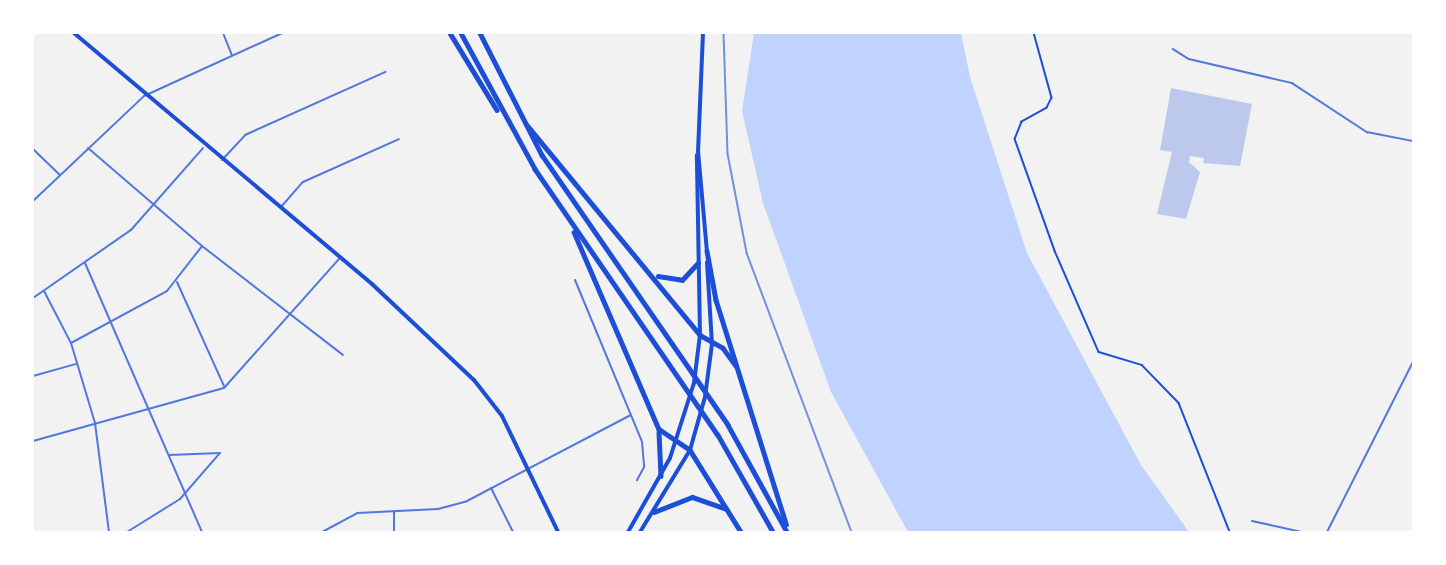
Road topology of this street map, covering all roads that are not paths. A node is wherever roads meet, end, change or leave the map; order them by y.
1 (76, 33) edge
2 (223, 33) edge
3 (282, 33) edge
4 (450, 33) edge
5 (461, 33) edge
6 (481, 33) edge
7 (703, 33) edge
8 (1173, 49) dead end
9 (233, 55) junction
10 (385, 72) dead end
11 (144, 96) junction
12 (516, 110) junction
13 (507, 122) junction
14 (399, 139) dead end
15 (1413, 141) edge
16 (88, 148) junction
17 (204, 148) junction
18 (33, 149) edge
19 (698, 151) junction
20 (222, 160) junction
21 (60, 175) junction
22 (33, 201) edge
23 (152, 203) junction
24 (280, 208) junction
25 (568, 218) junction
26 (202, 246) junction
27 (707, 251) junction
28 (340, 258) junction
29 (85, 263) junction
30 (698, 263) junction
31 (655, 274) junction
32 (575, 280) dead end
33 (177, 282) junction
34 (44, 291) junction
35 (33, 298) edge
36 (291, 316) junction
37 (113, 323) junction
38 (700, 335) junction
39 (70, 343) junction
40 (712, 344) junction
41 (344, 355) dead end
42 (1413, 362) edge
43 (76, 364) junction
44 (736, 366) junction
45 (33, 376) edge
46 (224, 388) junction
47 (150, 408) junction
48 (631, 416) junction
49 (95, 423) junction
50 (659, 429) junction
51 (677, 440) junction
52 (33, 441) edge
53 (690, 450) junction
54 (170, 455) junction
55 (528, 466) junction
56 (660, 476) junction
57 (637, 480) dead end
58 (491, 488) junction
59 (185, 492) junction
60 (394, 510) junction
61 (728, 511) junction
62 (654, 512) junction
63 (1252, 521) dead end
64 (109, 532) edge
65 (127, 532) edge
66 (202, 532) edge
67 (322, 532) edge
68 (394, 532) edge
69 (513, 532) edge
70 (558, 532) edge
71 (628, 532) edge
72 (640, 532) edge
73 (741, 532) edge
74 (772, 532) edge
75 (788, 532) edge
76 (1302, 532) edge
77 (1327, 532) edge

1 - 11 main road
2 - 9 street
3 - 9 street
4 - 13 highway
5 - 13 highway
6 - 12 highway
7 - 19 main road
8 - 15 lane
9 - 11 street
10 - 20 street
11 - 16 street
11 - 17 main road
12 - 31 highway
12 - 75 highway
13 - 25 highway
14 - 24 street
16 - 21 street
16 - 23 street
17 - 20 main road
17 - 23 street
18 - 21 street
19 - 27 main road
19 - 30 main road
20 - 24 main road
21 - 22 street
23 - 26 street
23 - 29 street
24 - 28 main road
25 - 50 highway
25 - 74 highway
26 - 33 street
26 - 36 street
27 - 40 main road
27 - 44 highway
28 - 36 street
28 - 55 main road
29 - 34 street
29 - 37 street
30 - 31 highway
30 - 38 main road
31 - 38 highway
32 - 48 street
33 - 37 street
33 - 46 street
34 - 35 street
34 - 39 street
36 - 41 street
36 - 46 street
37 - 39 street
37 - 47 street
38 - 40 highway
38 - 51 main road
39 - 43 street
40 - 44 highway
40 - 53 main road
42 - 77 street
43 - 45 street
43 - 49 street
44 - 75 highway
46 - 47 street
47 - 49 street
47 - 54 street
48 - 55 street
48 - 57 street
49 - 52 street
49 - 64 street
50 - 51 highway
50 - 56 highway
51 - 53 highway
51 - 56 main road
53 - 61 highway
53 - 62 main road
54 - 59 street
54 - 59 street
55 - 58 street
55 - 70 main road
56 - 71 main road
58 - 60 street
58 - 69 street
59 - 65 street
59 - 66 street
60 - 67 street
60 - 68 street
61 - 62 highway
61 - 73 highway
62 - 72 main road
63 - 76 street

